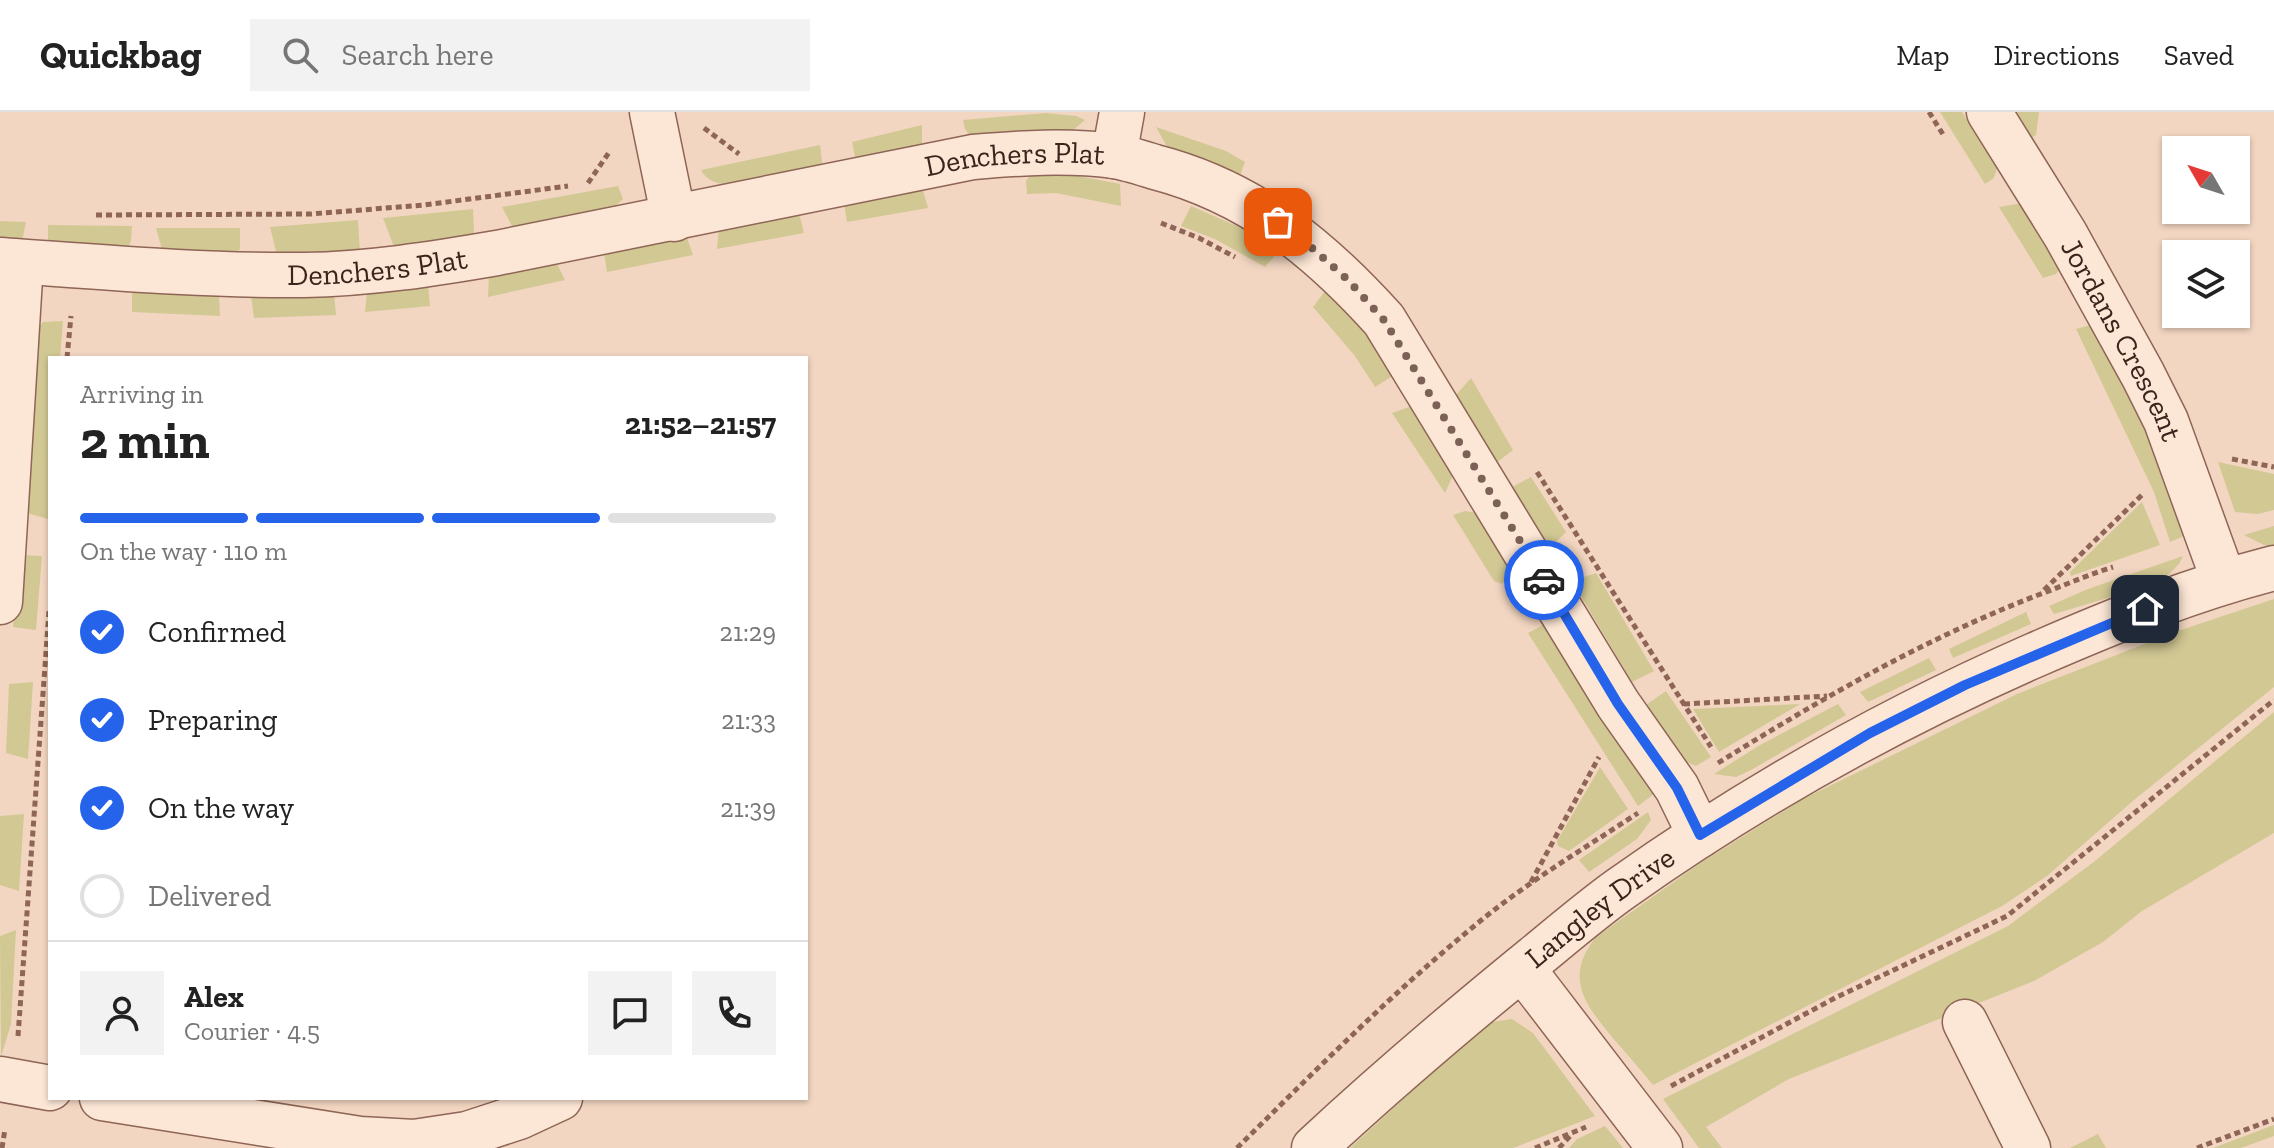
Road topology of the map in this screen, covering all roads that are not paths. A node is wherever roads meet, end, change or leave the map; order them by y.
1 (652, 112) edge
2 (1122, 112) edge
3 (1989, 112) edge
4 (1114, 156) junction
5 (674, 219) junction
6 (10, 261) edge
7 (2274, 568) edge
8 (2224, 581) junction
9 (0, 602) edge
10 (1700, 835) junction
11 (1522, 968) junction
12 (1965, 1022) dead end
13 (114, 1100) edge
14 (556, 1100) edge
15 (1314, 1148) edge
16 (1660, 1148) edge
17 (2028, 1148) edge

1 - 5 street
2 - 4 street
3 - 8 street, Jordans Crescent
4 - 5 street, Denchers Plat
4 - 10 street, Denchers Plat
5 - 6 street, Denchers Plat
6 - 9 street
7 - 8 street, Langley Drive
8 - 10 street, Langley Drive
10 - 11 street, Langley Drive
11 - 15 street, Langley Drive
11 - 16 street
12 - 17 street
13 - 14 street

